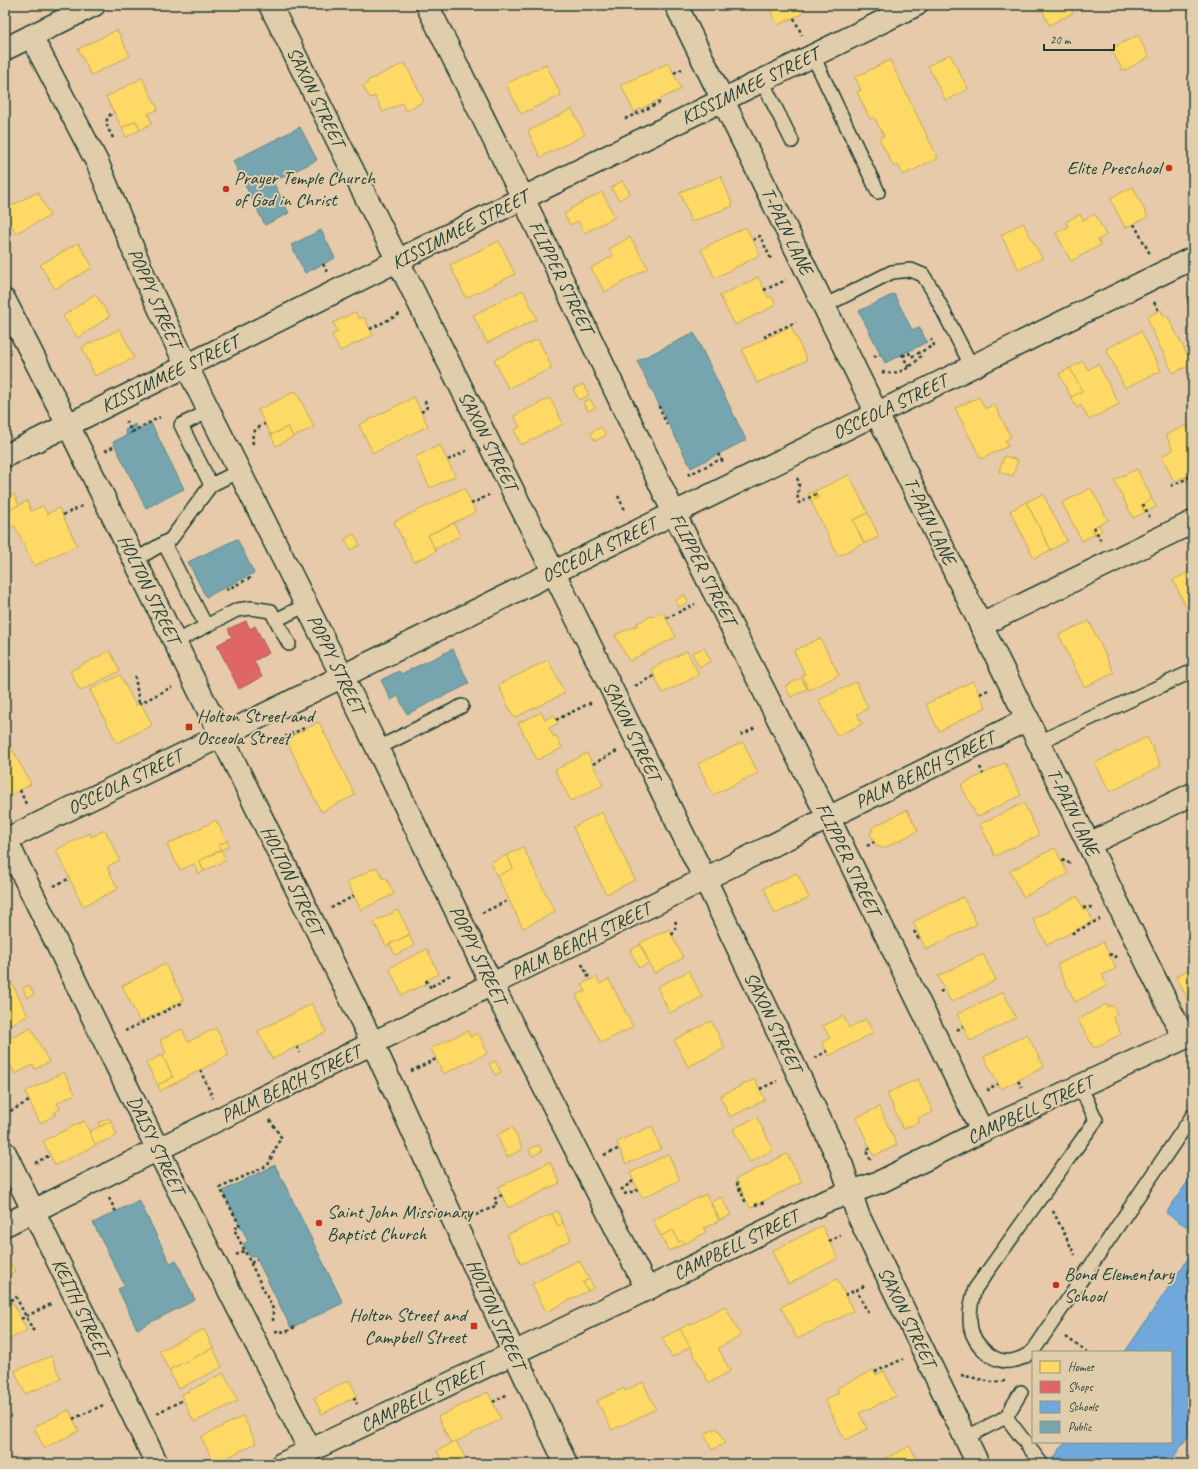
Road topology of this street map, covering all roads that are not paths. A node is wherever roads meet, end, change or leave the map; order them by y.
1 (94, 5) edge
2 (270, 5) edge
3 (427, 5) edge
4 (676, 5) edge
5 (916, 5) edge
6 (31, 36) junction
7 (5, 49) edge
8 (813, 56) junction
9 (762, 81) junction
10 (722, 101) junction
11 (792, 140) dead end
12 (878, 192) dead end
13 (523, 198) junction
14 (1193, 258) edge
15 (398, 261) junction
16 (5, 301) edge
17 (824, 306) junction
18 (187, 367) junction
19 (972, 367) junction
20 (209, 411) junction
21 (877, 414) junction
22 (68, 425) junction
23 (5, 456) edge
24 (239, 471) junction
25 (211, 485) junction
26 (674, 513) junction
27 (1193, 522) edge
28 (164, 543) junction
29 (135, 560) junction
30 (554, 572) junction
31 (306, 605) junction
32 (276, 620) junction
33 (982, 625) junction
34 (206, 626) junction
35 (175, 642) junction
36 (289, 644) dead end
37 (1193, 671) edge
38 (342, 676) junction
39 (462, 706) dead end
40 (1028, 719) junction
41 (221, 736) junction
42 (1039, 742) junction
43 (378, 748) junction
44 (1193, 794) edge
45 (829, 819) junction
46 (5, 839) edge
47 (1089, 844) junction
48 (705, 880) junction
49 (492, 985) junction
50 (1189, 1036) edge
51 (373, 1044) junction
52 (1080, 1086) junction
53 (1193, 1115) edge
54 (982, 1131) junction
55 (158, 1150) junction
56 (5, 1153) edge
57 (851, 1193) junction
58 (33, 1211) junction
59 (5, 1225) edge
60 (647, 1289) junction
61 (1033, 1351) edge
62 (1032, 1352) edge
63 (514, 1353) junction
64 (1021, 1392) dead end
65 (1006, 1417) junction
66 (965, 1438) junction
67 (310, 1450) junction
68 (1041, 1462) dead end
69 (157, 1464) edge
70 (282, 1464) edge
71 (566, 1464) edge
72 (978, 1464) edge

1 - 6 street
2 - 15 street, SAXON STREET
3 - 13 street, FLIPPER STREET
4 - 10 street, T-PAIN LANE
5 - 8 street, KISSIMMEE STREET
6 - 7 street
6 - 18 street, POPPY STREET
8 - 9 street, KISSIMMEE STREET
8 - 12 lane
9 - 10 street, KISSIMMEE STREET
9 - 11 lane
10 - 13 street, KISSIMMEE STREET
10 - 17 street, T-PAIN LANE
13 - 15 street, KISSIMMEE STREET
13 - 26 street, FLIPPER STREET
14 - 19 street, OSCEOLA STREET
15 - 18 street, KISSIMMEE STREET
15 - 30 street, SAXON STREET
16 - 22 street, HOLTON STREET
17 - 19 lane
17 - 21 street, T-PAIN LANE
18 - 20 street, POPPY STREET
18 - 22 street, KISSIMMEE STREET
19 - 21 street, OSCEOLA STREET
20 - 24 street, POPPY STREET
20 - 25 lane
21 - 26 street, OSCEOLA STREET
21 - 33 street, T-PAIN LANE
22 - 23 street, KISSIMMEE STREET
22 - 29 street, HOLTON STREET
24 - 25 lane
24 - 31 street, POPPY STREET
25 - 28 lane
26 - 30 street, OSCEOLA STREET
26 - 45 street, FLIPPER STREET
27 - 33 street
28 - 29 lane
28 - 34 lane
29 - 35 street, HOLTON STREET
30 - 38 street, OSCEOLA STREET
30 - 48 street, SAXON STREET
31 - 32 lane
31 - 38 street, POPPY STREET
32 - 34 lane
32 - 36 lane
33 - 40 street, T-PAIN LANE
34 - 35 lane
35 - 41 street, HOLTON STREET
37 - 42 lane
38 - 41 street, OSCEOLA STREET
38 - 43 street, POPPY STREET
39 - 43 lane
40 - 42 street, T-PAIN LANE
40 - 45 street, PALM BEACH STREET
41 - 46 street, OSCEOLA STREET
41 - 51 street, HOLTON STREET
42 - 47 street, T-PAIN LANE
43 - 49 street, POPPY STREET
44 - 47 street
45 - 48 street, PALM BEACH STREET
45 - 54 street, FLIPPER STREET
46 - 55 street, DAISY STREET
47 - 50 street, T-PAIN LANE
48 - 49 street, PALM BEACH STREET
48 - 57 street, SAXON STREET
49 - 51 street, PALM BEACH STREET
49 - 60 street, POPPY STREET
50 - 52 street, CAMPBELL STREET
51 - 55 street, PALM BEACH STREET
51 - 63 street, HOLTON STREET
52 - 54 street, CAMPBELL STREET
52 - 62 lane
53 - 61 lane
54 - 57 street, CAMPBELL STREET
55 - 58 street, PALM BEACH STREET
55 - 67 street, DAISY STREET
56 - 58 street, KEITH STREET
57 - 60 street, CAMPBELL STREET
57 - 66 street, SAXON STREET
58 - 59 street, PALM BEACH STREET
58 - 69 street, KEITH STREET
60 - 63 street, CAMPBELL STREET
63 - 67 street, CAMPBELL STREET
63 - 71 street, HOLTON STREET
64 - 65 lane
65 - 66 lane
65 - 68 lane
66 - 72 street, SAXON STREET
67 - 70 street, CAMPBELL STREET

